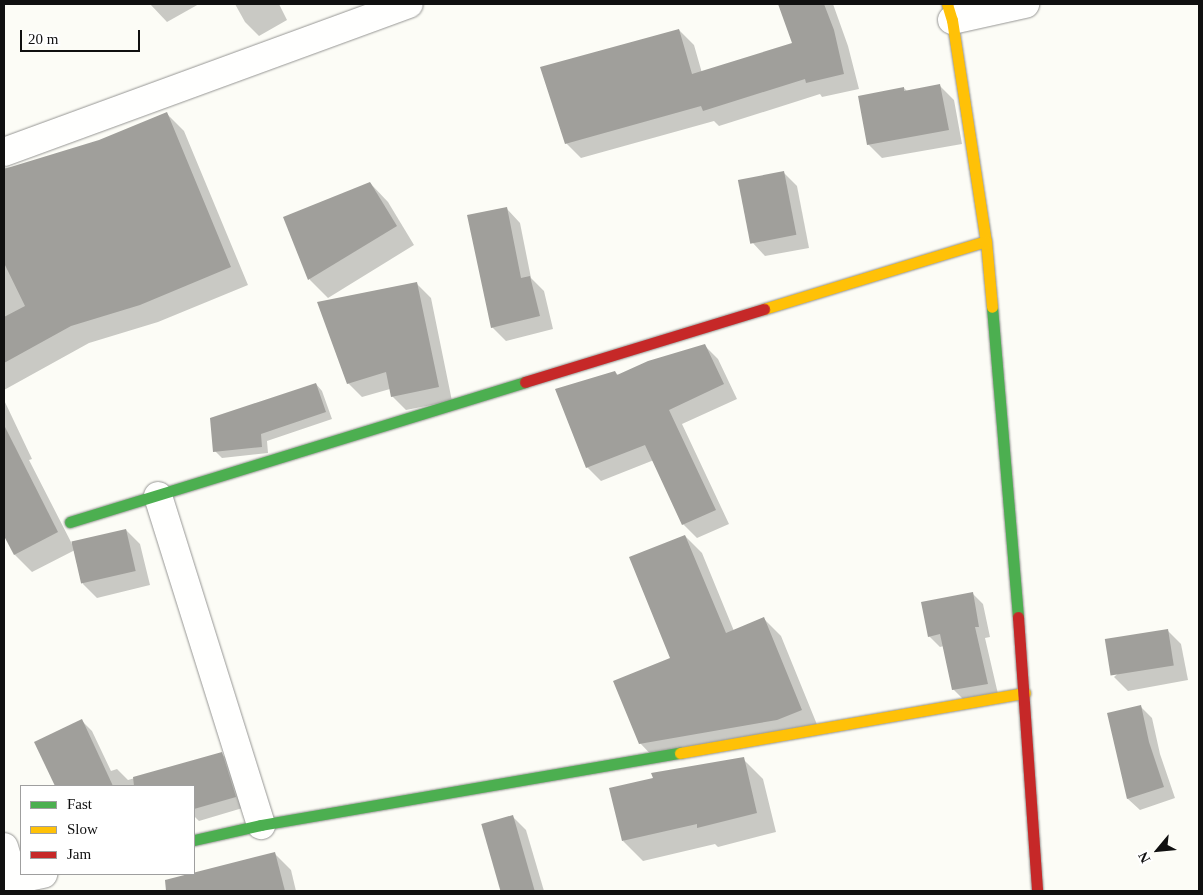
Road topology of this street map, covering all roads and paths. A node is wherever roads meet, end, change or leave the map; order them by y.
1 (409, 4) edge
2 (1024, 4) edge
3 (949, 12) edge
4 (4, 152) edge
5 (986, 241) junction
6 (158, 496) junction
7 (70, 522) dead end
8 (1025, 694) junction
9 (261, 825) junction
10 (195, 840) edge
11 (4, 847) edge
12 (41, 875) edge
13 (16, 886) edge
14 (1038, 891) edge

1 - 4 street
2 - 3 street
3 - 5 street
5 - 6 street
5 - 8 street
6 - 7 street
6 - 9 street
8 - 9 street
8 - 14 street
9 - 10 street
11 - 13 street
12 - 13 street

